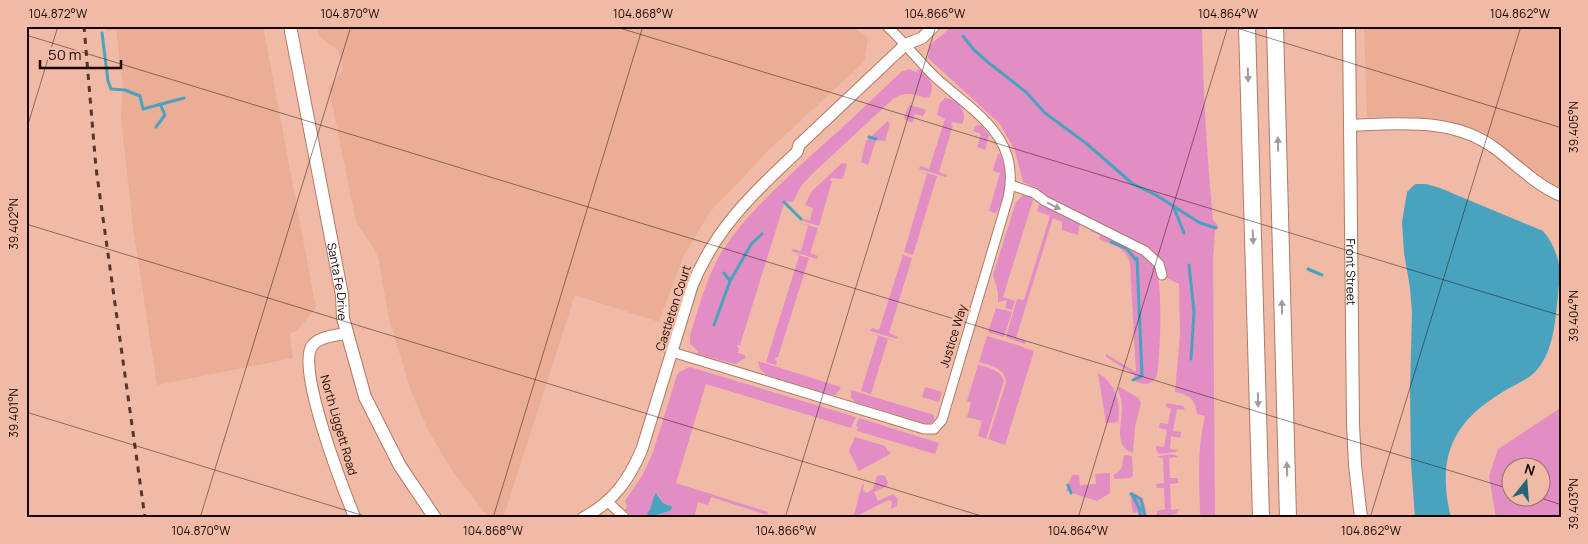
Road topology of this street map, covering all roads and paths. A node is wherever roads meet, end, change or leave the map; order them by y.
1 (290, 26) edge
2 (887, 26) edge
3 (934, 26) edge
4 (1247, 26) edge
5 (1275, 26) edge
6 (1349, 26) edge
7 (906, 44) junction
8 (1351, 125) junction
9 (1011, 185) junction
10 (1562, 196) edge
11 (1162, 275) dead end
12 (347, 334) junction
13 (672, 352) junction
14 (608, 502) junction
15 (355, 518) edge
16 (435, 518) edge
17 (583, 518) edge
18 (625, 518) edge
19 (1261, 518) edge
20 (1288, 518) edge
21 (1361, 518) edge

1 - 12 main road, Santa Fe Drive
2 - 7 street, Justice Way
3 - 7 street, Castleton Court
4 -> 19 highway
20 -> 5 highway
6 - 8 main road, Front Street
7 - 9 street, Justice Way
7 - 13 street, Castleton Court
8 - 10 street
8 - 21 main road, Front Street
9 -> 11 street
9 - 13 street, Justice Way
12 - 15 street, North Liggett Road
12 - 16 main road, Santa Fe Drive
13 - 14 street, Castleton Court
14 - 17 street, Castleton Court
14 - 18 street

